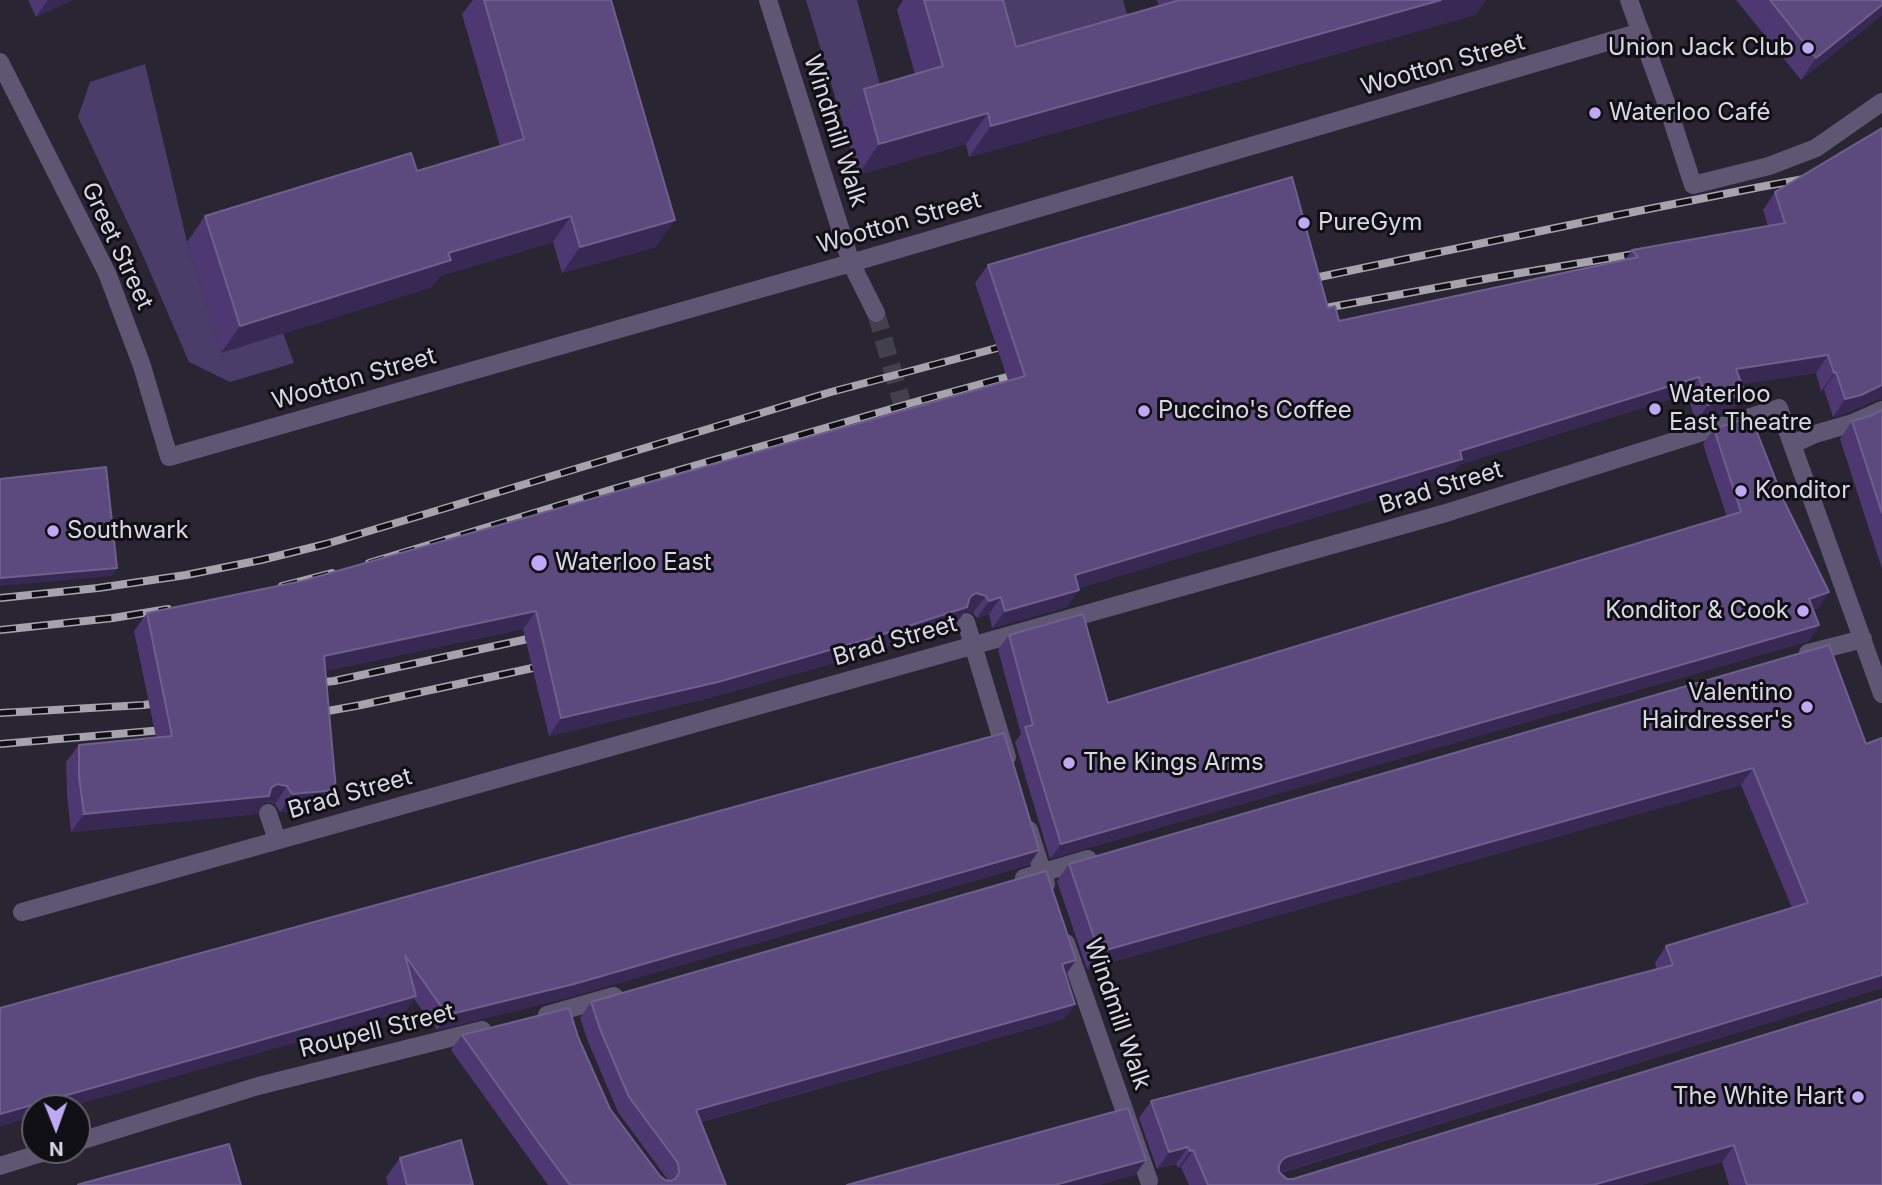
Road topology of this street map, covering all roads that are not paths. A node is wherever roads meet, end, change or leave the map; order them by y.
1 (768, 0) edge
2 (1629, 0) edge
3 (1641, 32) junction
4 (0, 62) edge
5 (1882, 102) edge
6 (851, 263) junction
7 (876, 313) tunnel mouth
8 (1882, 410) edge
9 (1793, 444) junction
10 (169, 457) joint
11 (966, 622) edge
12 (1863, 639) junction
13 (973, 645) junction
14 (1788, 659) edge
15 (1882, 694) edge
16 (1011, 770) edge
17 (1023, 809) edge
18 (268, 813) edge
19 (276, 841) junction
20 (1109, 853) edge
21 (1042, 873) junction
22 (1003, 884) edge
23 (1052, 903) edge
24 (22, 912) dead end
25 (1059, 923) edge
26 (632, 991) edge
27 (566, 1010) junction
28 (526, 1020) edge
29 (499, 1026) edge
30 (573, 1031) edge
31 (91, 1138) edge
32 (21, 1159) edge
33 (0, 1166) edge
34 (1149, 1181) dead end

1 - 6 street, Windmill Walk
2 - 3 street
3 - 5 street
3 - 6 street, Wootton Street
4 - 10 street, Greet Street
6 - 7 street, Windmill Walk
6 - 10 street, Wootton Street
8 - 9 street
9 - 12 street
9 - 13 street, Brad Street
11 - 13 street
12 - 14 street
12 - 15 street
13 - 16 street
13 - 19 street, Brad Street
17 - 21 street
18 - 19 street
19 - 24 street, Brad Street
20 - 21 street
21 - 22 street
21 - 23 street
25 - 34 street, Windmill Walk
26 - 27 street
27 - 28 street
27 - 30 street
29 - 31 street, Roupell Street
32 - 33 street

